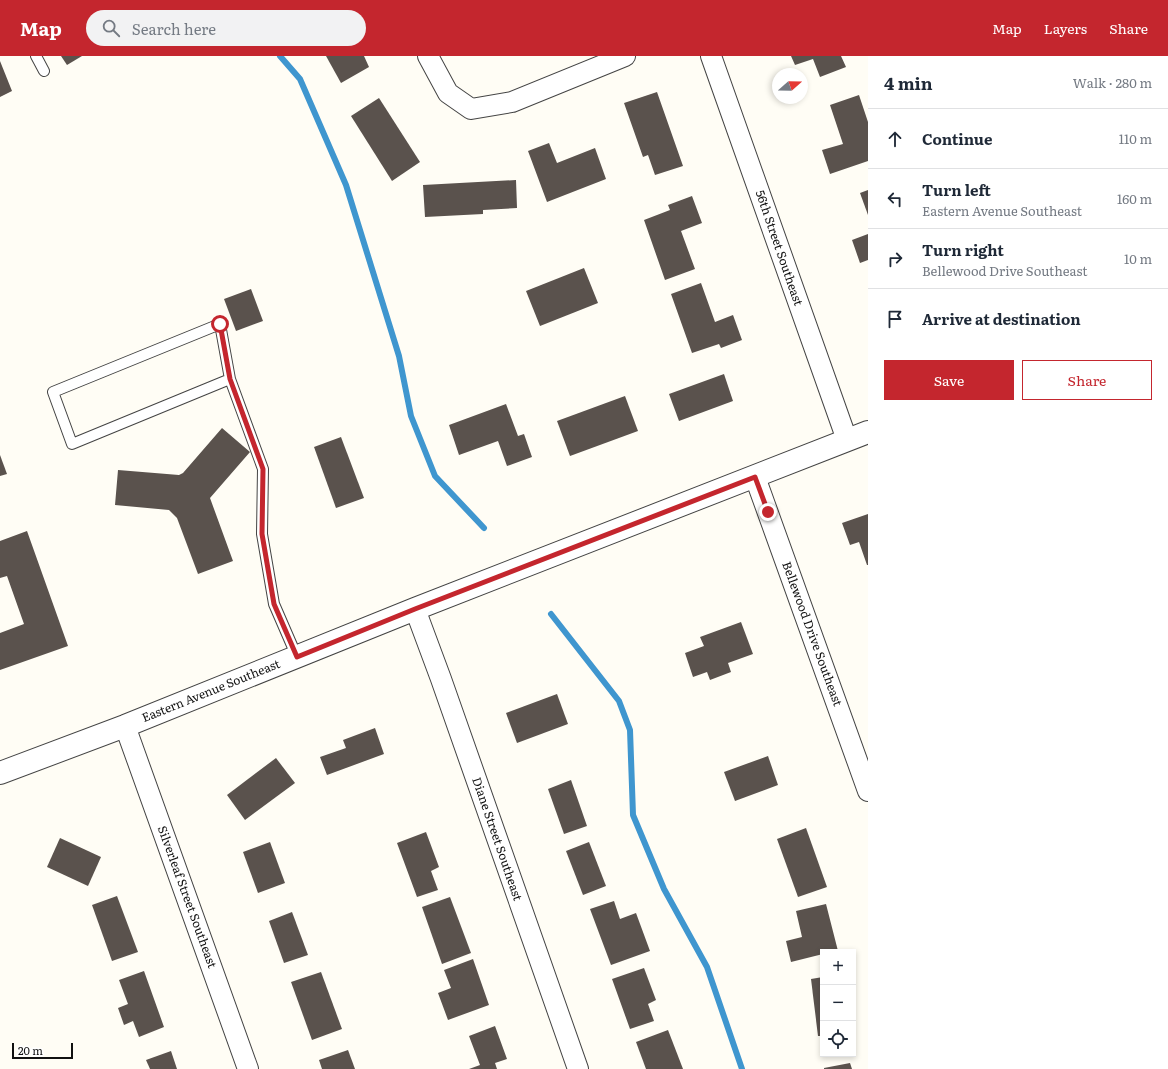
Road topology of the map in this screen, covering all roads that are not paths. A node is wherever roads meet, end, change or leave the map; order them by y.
1 (36, 56) edge
2 (428, 56) edge
3 (625, 56) edge
4 (711, 56) edge
5 (44, 71) dead end
6 (230, 379) junction
7 (868, 432) edge
8 (847, 440) junction
9 (755, 477) junction
10 (415, 609) junction
11 (297, 657) junction
12 (125, 726) junction
13 (0, 773) edge
14 (868, 792) edge
15 (248, 1069) edge
16 (578, 1069) edge

1 - 5 lane
2 - 3 street
4 - 8 street, 56th Street Southeast
6 - 6 lane
6 - 11 lane
7 - 8 street, Eastern Avenue Southeast
8 - 9 street, Eastern Avenue Southeast
9 - 10 street, Eastern Avenue Southeast
9 - 14 street, Bellewood Drive Southeast
10 - 11 street, Eastern Avenue Southeast
10 - 16 street, Diane Street Southeast
11 - 12 street, Eastern Avenue Southeast
12 - 13 street, Eastern Avenue Southeast
12 - 15 street, Silverleaf Street Southeast

